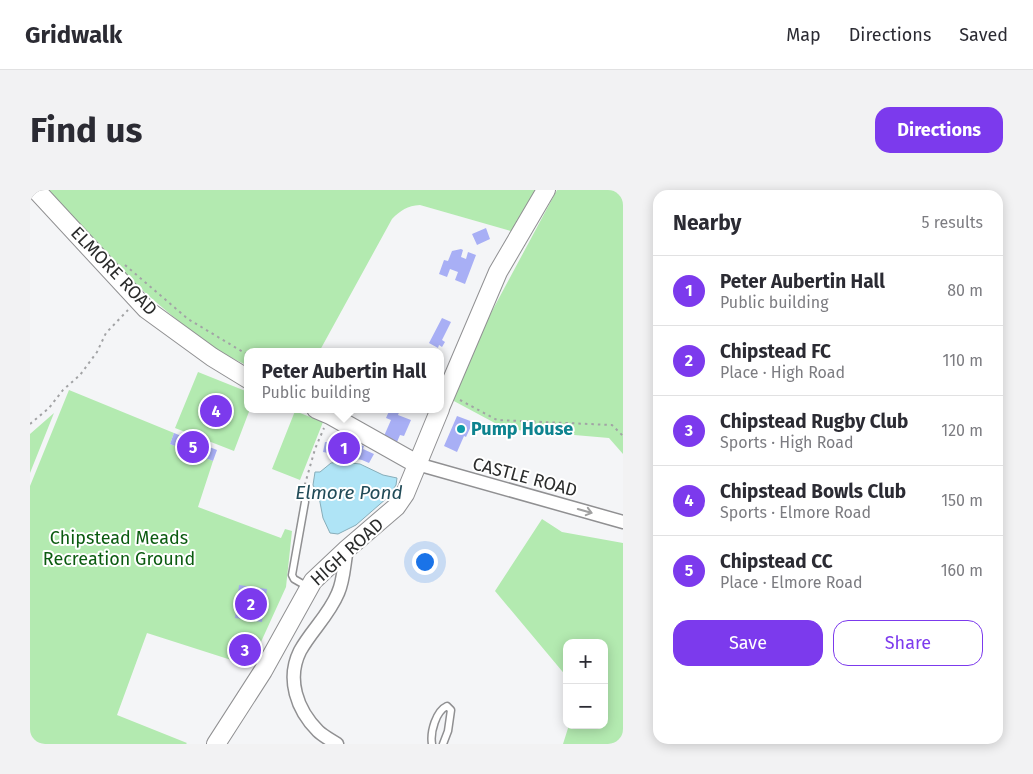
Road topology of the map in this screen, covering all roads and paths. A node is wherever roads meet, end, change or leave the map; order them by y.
1 (36, 190) edge
2 (546, 190) edge
3 (120, 260) dead end
4 (138, 300) junction
5 (244, 353) edge
6 (244, 377) edge
7 (444, 399) edge
8 (444, 405) edge
9 (323, 413) edge
10 (325, 413) edge
11 (438, 413) edge
12 (30, 424) edge
13 (623, 436) edge
14 (417, 464) junction
15 (309, 502) joint
16 (623, 522) edge
17 (347, 549) junction
18 (308, 587) junction
19 (216, 744) edge
20 (337, 744) edge
21 (432, 744) edge
22 (443, 744) edge

1 - 4 street, ELMORE ROAD
2 - 7 street, HIGH ROAD
3 - 5 path
4 - 6 street, ELMORE ROAD
4 - 12 path
8 - 13 path
9 - 15 path
10 - 14 street
11 - 14 street, HIGH ROAD
14 -> 16 street, CASTLE ROAD
14 - 17 street, HIGH ROAD
15 - 18 lane
17 - 18 street, HIGH ROAD
17 - 20 street
18 - 19 street, HIGH ROAD
21 - 22 lane

